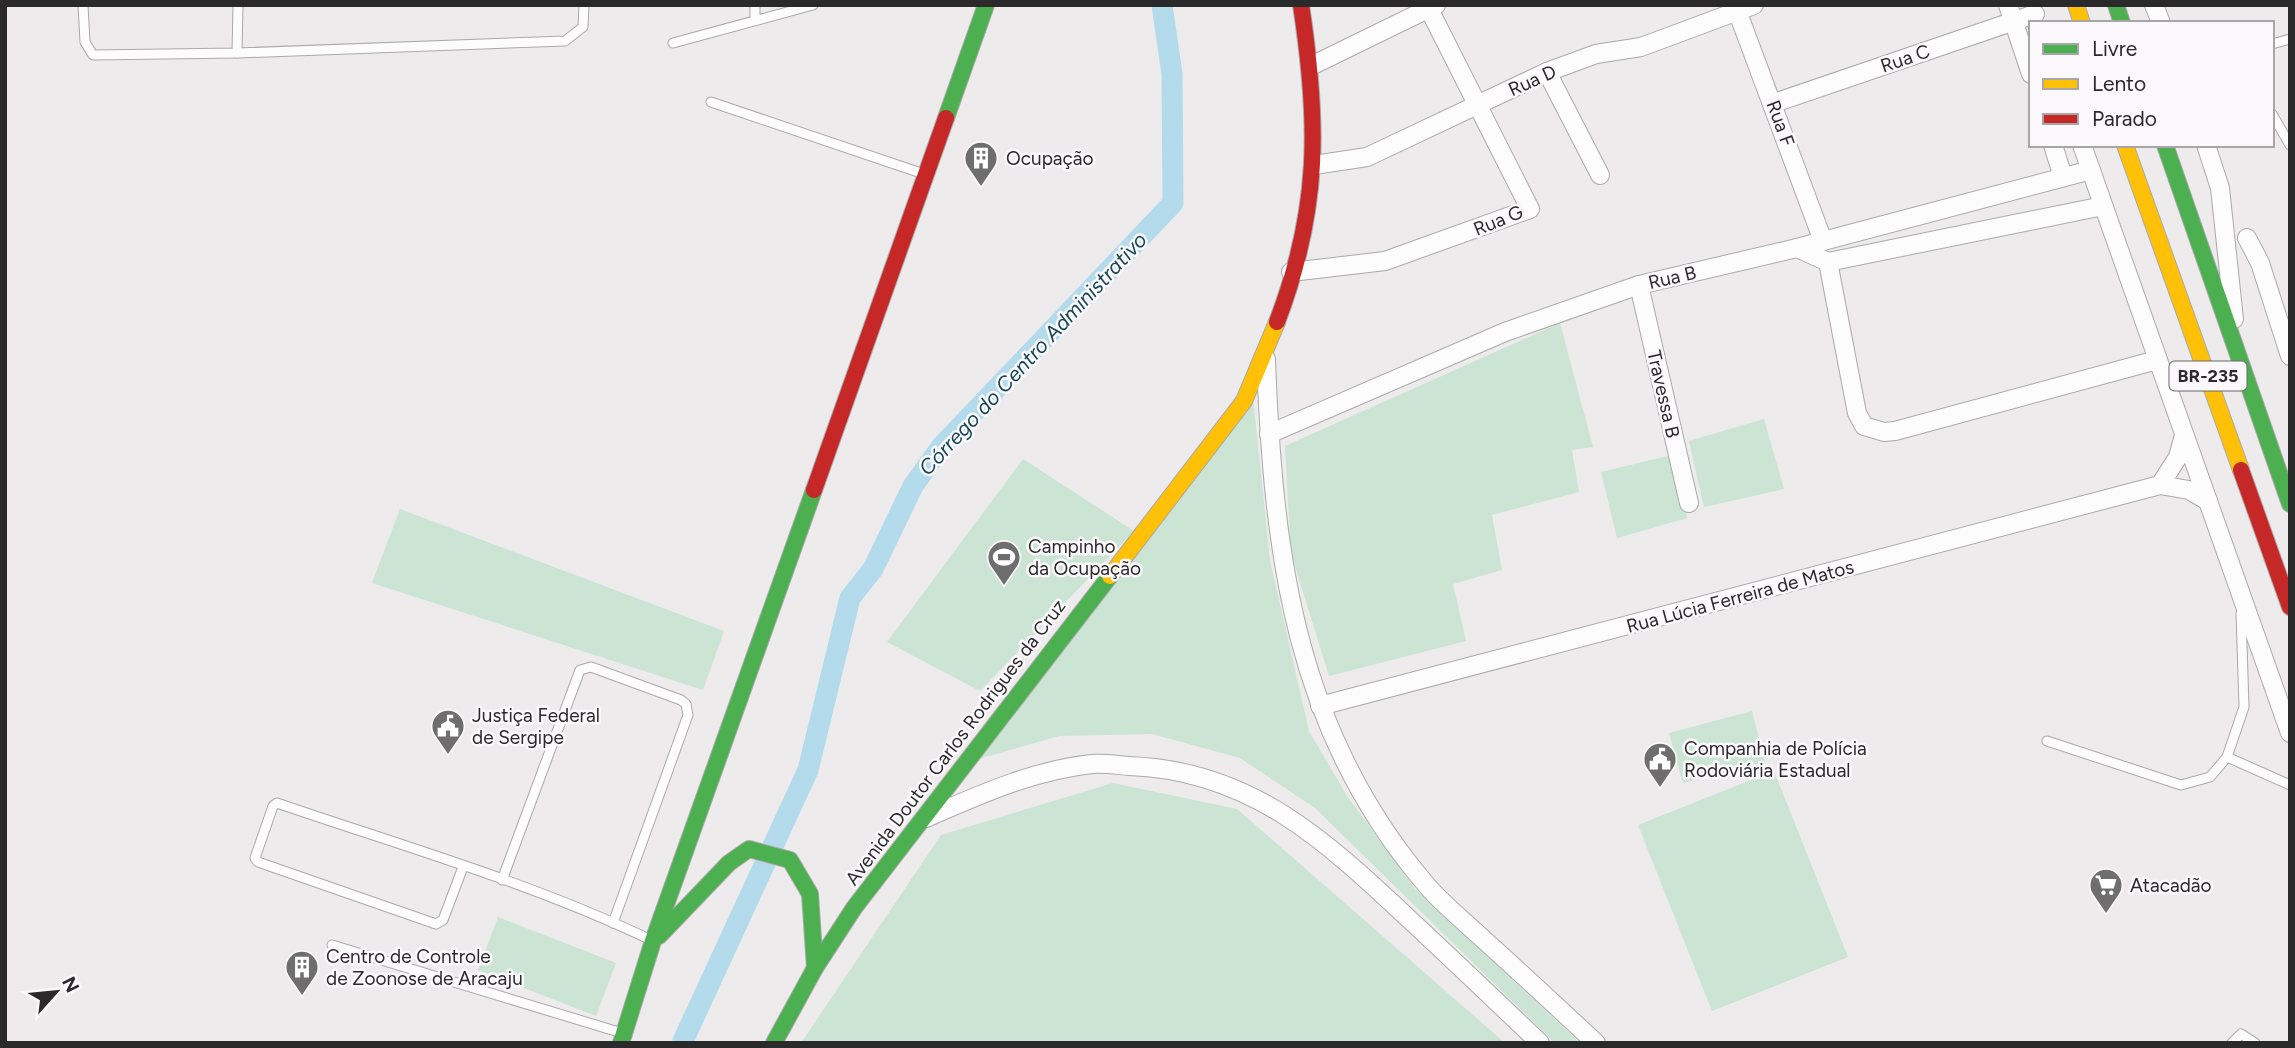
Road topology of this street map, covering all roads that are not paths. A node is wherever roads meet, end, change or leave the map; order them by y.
1 (83, 5) edge
2 (238, 5) edge
3 (584, 5) edge
4 (755, 5) edge
5 (814, 5) edge
6 (986, 5) edge
7 (1301, 5) edge
8 (1433, 7) edge
9 (1742, 7) edge
10 (2011, 13) edge
11 (2035, 14) edge
12 (755, 19) junction
13 (673, 43) dead end
14 (237, 53) junction
15 (1311, 66) junction
16 (2029, 68) edge
17 (1547, 72) junction
18 (711, 102) dead end
19 (1774, 103) junction
20 (1477, 104) junction
21 (2274, 117) edge
22 (2290, 145) edge
23 (2054, 147) edge
24 (2083, 147) edge
25 (2126, 147) edge
26 (2166, 147) edge
27 (2207, 147) edge
28 (1314, 166) junction
29 (2091, 170) junction
30 (924, 174) junction
31 (1600, 175) dead end
32 (2063, 177) junction
33 (2102, 206) junction
34 (2247, 238) dead end
35 (1823, 241) junction
36 (1797, 248) junction
37 (1828, 262) junction
38 (1291, 272) junction
39 (1639, 285) junction
40 (2238, 353) junction
41 (1266, 356) junction
42 (2290, 356) edge
43 (2157, 360) junction
44 (1269, 433) junction
45 (2184, 435) junction
46 (2160, 485) junction
47 (2208, 501) junction
48 (1689, 503) dead end
49 (2290, 504) edge
50 (2240, 591) junction
51 (2290, 607) edge
52 (1320, 706) junction
53 (2290, 733) edge
54 (2047, 741) dead end
55 (2227, 757) junction
56 (2290, 785) edge
57 (920, 820) junction
58 (464, 867) junction
59 (502, 880) junction
60 (613, 923) junction
61 (653, 942) junction
62 (332, 945) dead end
63 (815, 968) junction
64 (623, 1038) edge
65 (774, 1043) edge
66 (1540, 1043) edge
67 (1596, 1043) edge
68 (2232, 1043) edge
69 (2255, 1043) edge

1 - 14 lane
2 - 14 lane
3 - 14 lane
4 - 12 lane
5 - 12 lane
6 - 30 main road
7 - 15 main road, Avenida Doutor Carlos Rodrigues da Cruz
8 - 15 street
8 - 20 street, Rua G
9 - 17 street, Rua D
9 - 19 street, Rua F
10 - 11 street, Rua C
10 - 16 street
10 - 19 street, Rua C
12 - 13 lane
15 - 28 main road, Avenida Doutor Carlos Rodrigues da Cruz
17 - 20 street, Rua D
17 - 31 street
18 - 30 lane
19 - 35 street, Rua F
20 - 28 street, Rua D
20 - 38 street, Rua G
21 - 22 lane
23 - 32 street
24 - 29 street
25 - 51 main road, BR-235
26 - 40 main road, BR-235
27 - 40 street
28 - 38 main road, Avenida Doutor Carlos Rodrigues da Cruz
29 - 32 street, Rua B
29 - 33 street
30 - 61 main road
32 - 35 street, Rua B
33 - 37 street
33 - 43 street
34 - 42 street
35 - 36 street, Rua B
36 - 37 street
36 - 39 street, Rua B
37 - 43 street
38 - 41 main road, Avenida Doutor Carlos Rodrigues da Cruz
39 - 44 street, Rua B
39 - 48 street, Travessa B
40 - 49 main road, BR-235
41 - 44 street
41 - 57 main road, Avenida Doutor Carlos Rodrigues da Cruz
43 - 45 street
44 - 52 street
45 - 46 street
45 - 47 street
46 - 47 street
46 - 52 street, Rua Lúcia Ferreira de Matos
47 - 50 street
50 - 53 street
50 - 55 lane
52 - 67 street
54 - 55 lane
55 - 56 lane
57 - 63 main road, Avenida Doutor Carlos Rodrigues da Cruz
57 - 66 street
58 - 58 lane
58 - 59 lane
59 - 60 lane
59 - 60 lane
60 - 61 lane
61 - 63 main road
61 - 64 main road
62 - 64 lane
63 - 65 main road, Avenida Doutor Carlos Rodrigues da Cruz
68 - 69 lane

